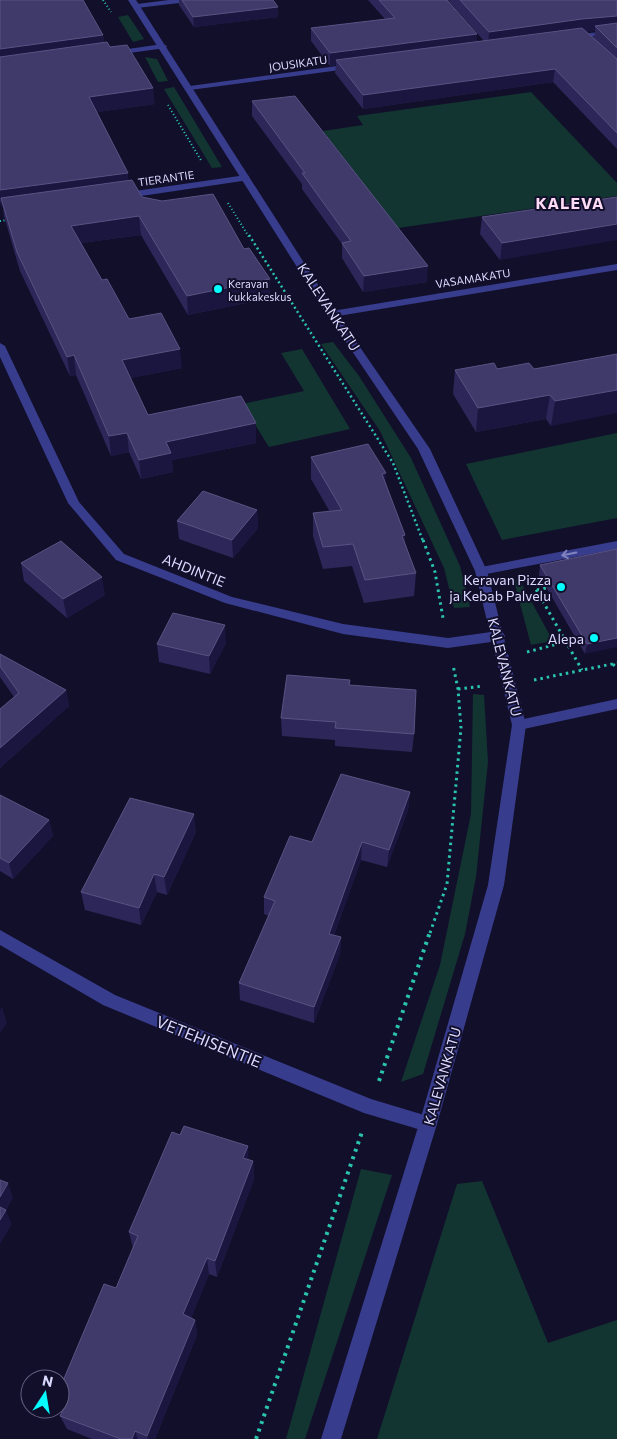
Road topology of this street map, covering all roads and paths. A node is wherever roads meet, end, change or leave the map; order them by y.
1 (104, 0) edge
2 (188, 0) edge
3 (134, 3) edge
4 (617, 32) edge
5 (565, 38) edge
6 (163, 46) junction
7 (133, 50) junction
8 (104, 54) edge
9 (366, 64) edge
10 (190, 88) junction
11 (166, 102) dead end
12 (246, 178) junction
13 (214, 182) junction
14 (108, 197) edge
15 (617, 267) edge
16 (332, 314) junction
17 (0, 346) edge
18 (617, 545) edge
19 (522, 563) junction
20 (481, 571) junction
21 (546, 588) edge
22 (537, 590) junction
23 (498, 636) junction
24 (576, 639) edge
25 (565, 642) junction
26 (524, 653) dead end
27 (615, 663) edge
28 (582, 670) junction
29 (617, 670) edge
30 (510, 684) junction
31 (458, 689) dead end
32 (617, 704) edge
33 (519, 725) junction
34 (0, 937) edge
35 (370, 1107) junction
36 (428, 1124) junction
37 (256, 1439) edge
38 (330, 1439) edge

1 - 7 path
2 - 3 street
3 - 6 street, KALEVANKATU
4 - 5 street
6 - 7 street
6 - 10 street, KALEVANKATU
7 - 8 street
9 - 10 street, JOUSIKATU
10 - 12 street, KALEVANKATU
11 - 13 path
12 - 13 street, TIERANTIE
12 - 16 street, KALEVANKATU
13 - 14 street, TIERANTIE
15 - 16 street, VASAMAKATU
16 - 20 street, KALEVANKATU
17 - 23 street, AHDINTIE
18 -> 19 street
19 - 20 street
19 - 22 path
20 - 23 street, KALEVANKATU
21 - 22 path
22 - 25 path
23 - 30 street, KALEVANKATU
24 - 25 path
25 - 26 path
25 - 28 path
27 - 28 path
27 - 29 path
28 - 30 path
30 - 31 path
30 - 33 street, KALEVANKATU
32 - 33 street
33 - 36 street, KALEVANKATU
34 - 35 street, VETEHISENTIE
35 - 36 street, VETEHISENTIE
35 - 37 path
36 - 38 street, KALEVANKATU

